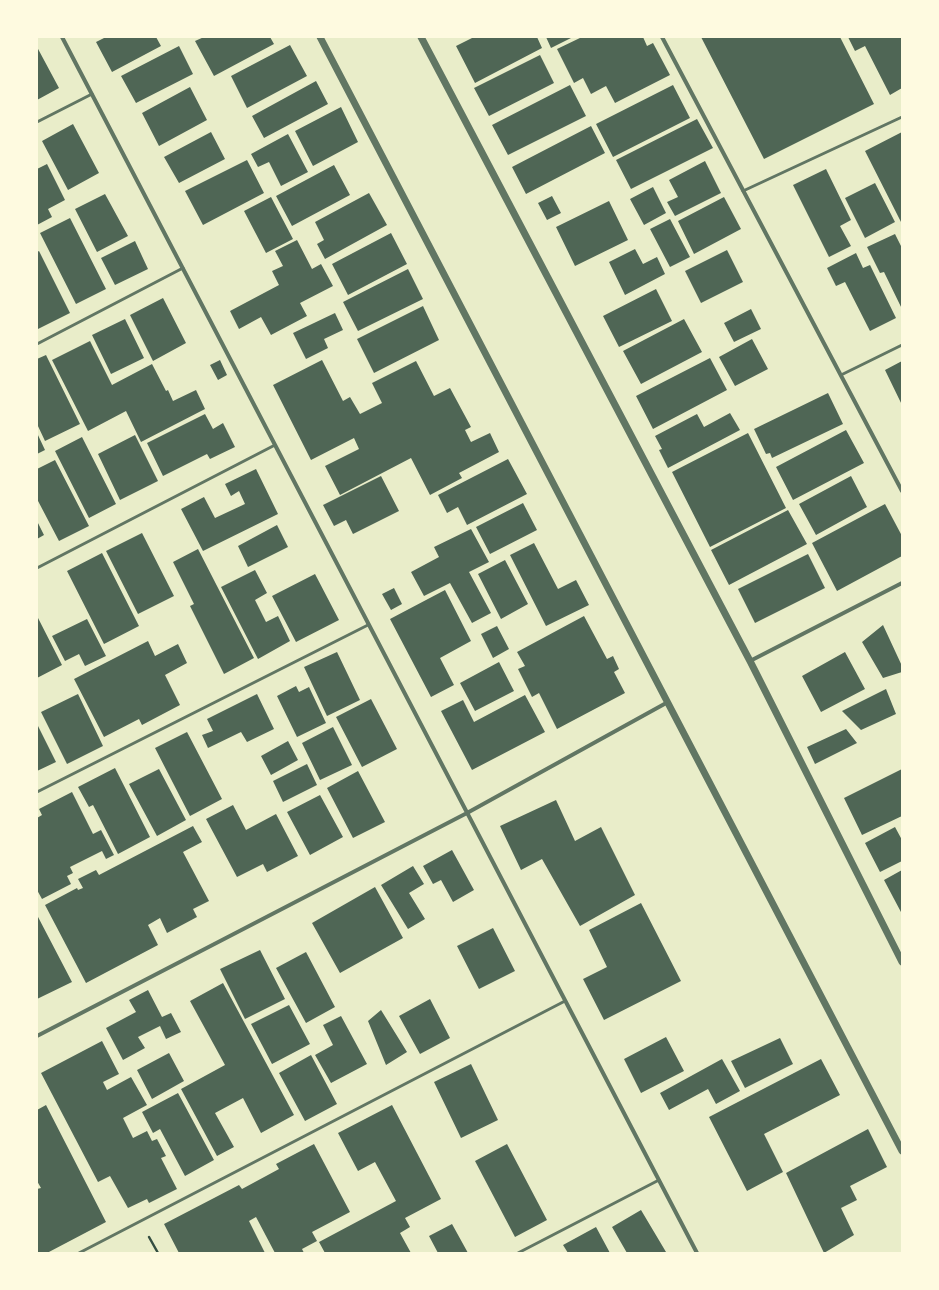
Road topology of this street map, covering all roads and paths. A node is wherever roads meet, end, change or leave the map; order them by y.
1 (62, 37) edge
2 (320, 37) edge
3 (421, 37) edge
4 (662, 37) edge
5 (92, 94) junction
6 (902, 117) edge
7 (37, 122) edge
8 (743, 191) junction
9 (183, 268) junction
10 (37, 344) edge
11 (902, 345) edge
12 (841, 375) junction
13 (275, 445) junction
14 (902, 491) edge
15 (37, 568) edge
16 (902, 583) edge
17 (368, 625) junction
18 (750, 661) junction
19 (668, 701) junction
20 (37, 792) edge
21 (467, 813) junction
22 (902, 962) edge
23 (566, 1002) junction
24 (37, 1036) edge
25 (902, 1151) edge
26 (659, 1180) junction
27 (78, 1253) edge
28 (518, 1253) edge
29 (697, 1253) edge

1 - 5 street
2 - 19 street
3 - 18 street
4 - 8 street
5 - 7 lane
5 - 9 street
6 - 8 lane
8 - 12 street
9 - 10 lane
9 - 13 street
11 - 12 lane
12 - 14 street
13 - 15 lane
13 - 17 street
16 - 18 street
17 - 20 lane
17 - 21 street
18 - 22 street
19 - 21 street
19 - 25 street
21 - 23 street
21 - 24 street
23 - 26 street
23 - 27 lane
26 - 28 lane
26 - 29 street

